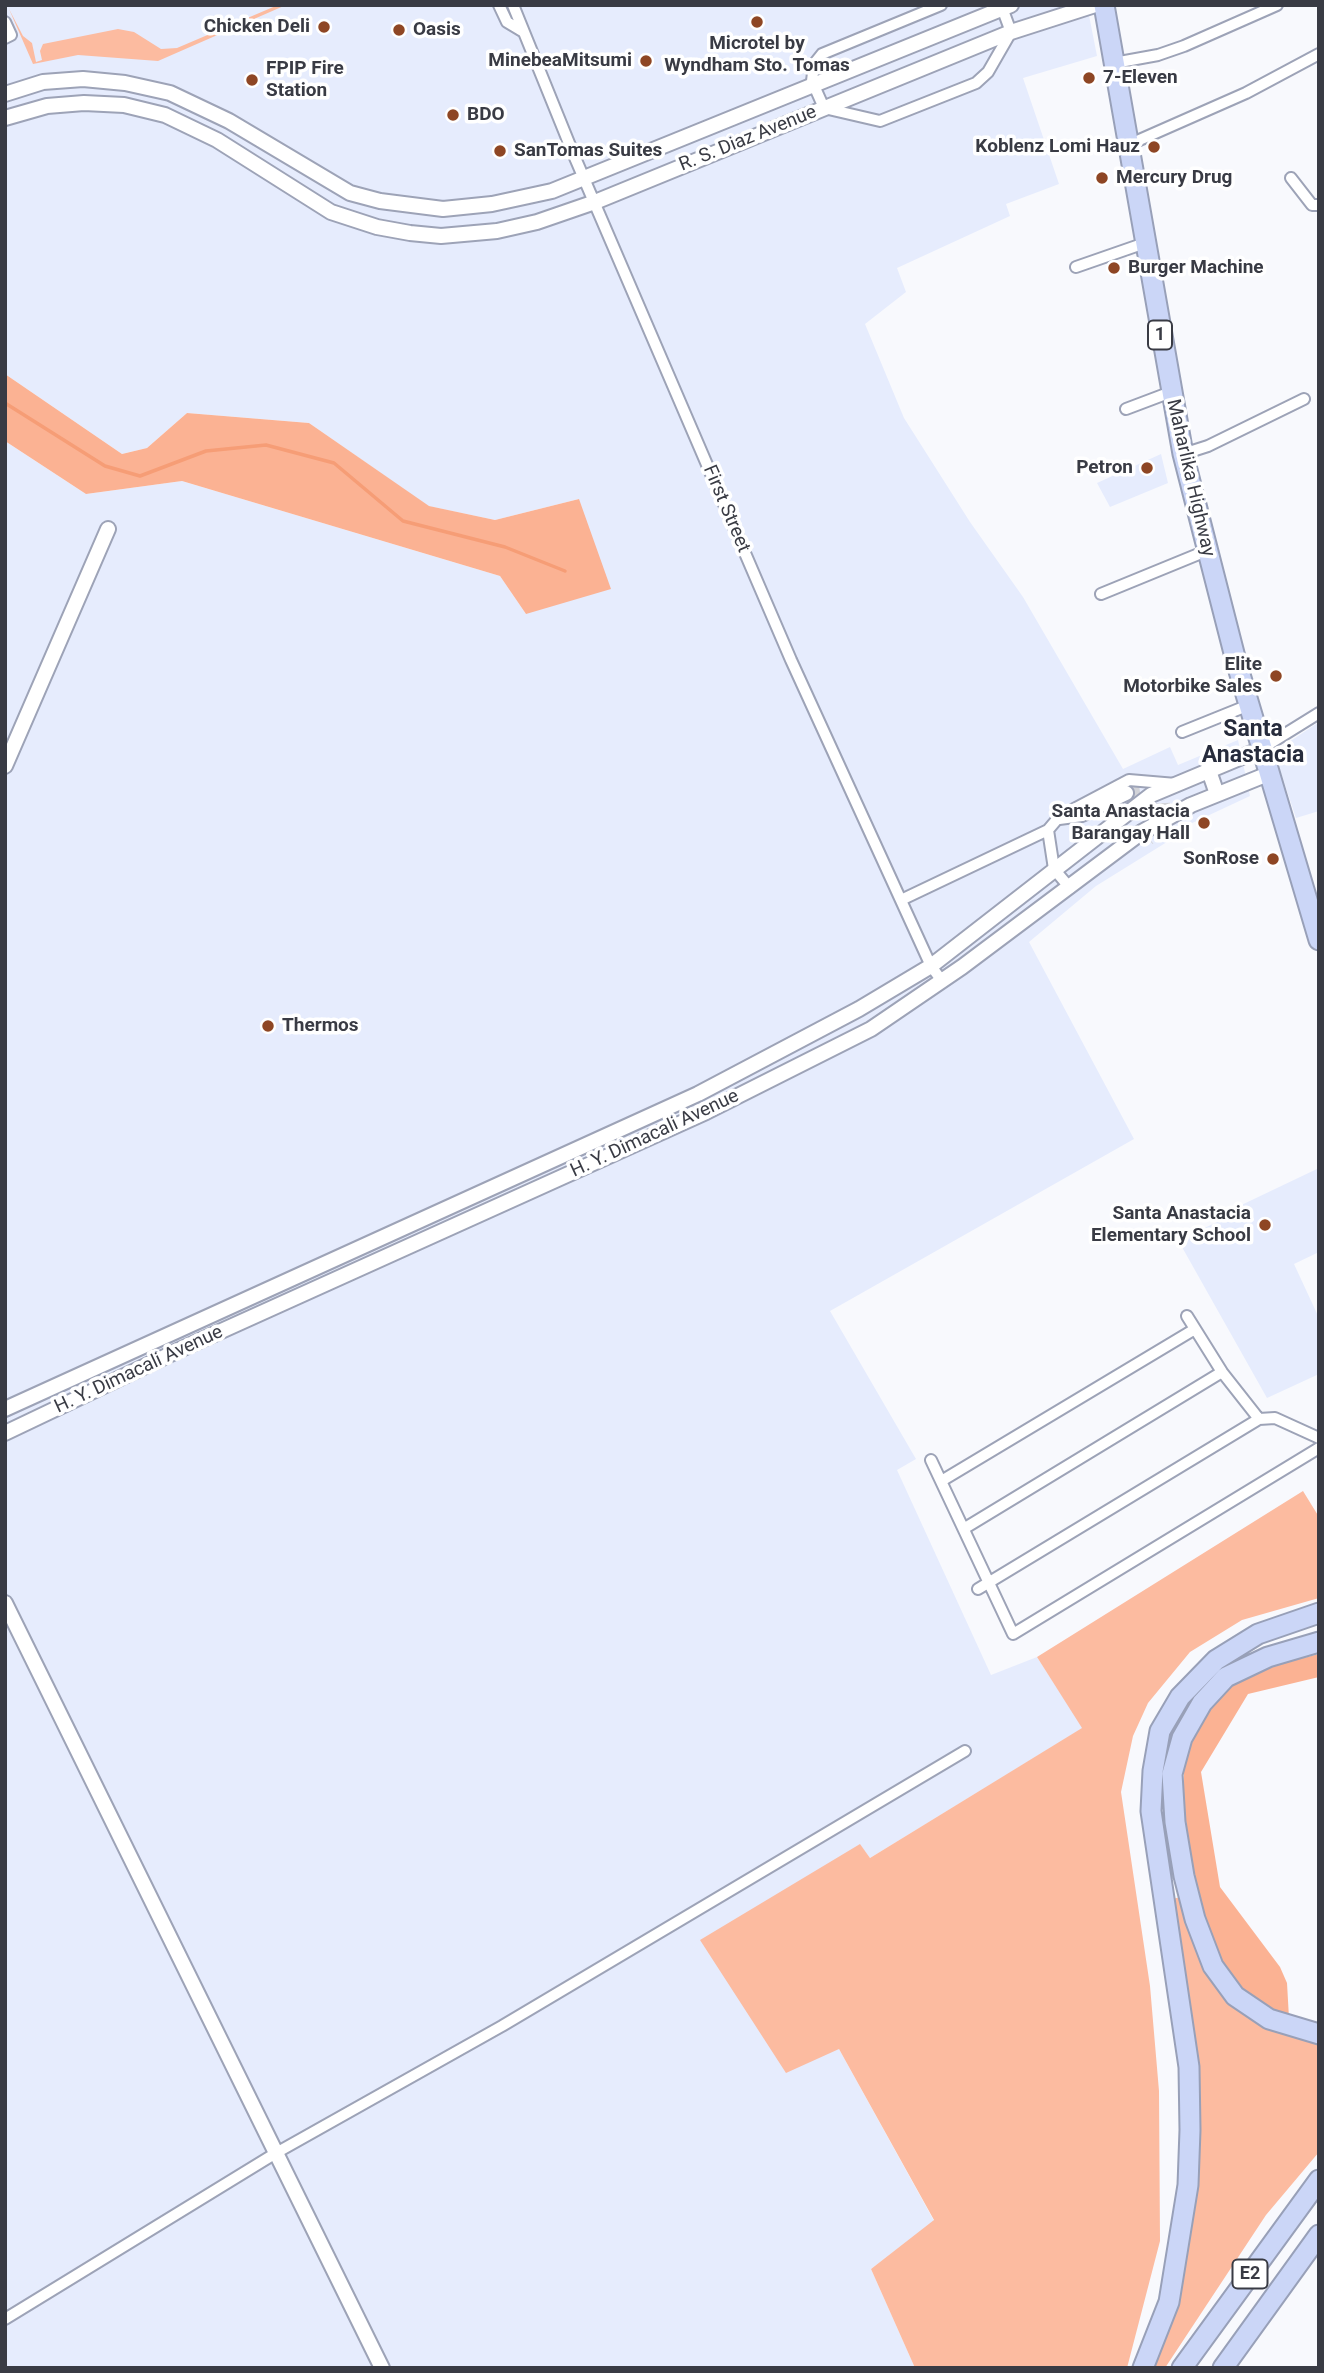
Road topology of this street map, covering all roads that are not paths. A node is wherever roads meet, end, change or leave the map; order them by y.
1 (499, 5) edge
2 (513, 5) edge
3 (941, 5) edge
4 (1095, 5) edge
5 (1104, 5) edge
6 (1277, 5) edge
7 (1005, 6) edge
8 (5, 22) edge
9 (522, 32) junction
10 (1011, 32) junction
11 (5, 38) edge
12 (1319, 54) edge
13 (1114, 63) junction
14 (83, 79) junction
15 (813, 87) junction
16 (5, 94) edge
17 (84, 103) junction
18 (824, 108) junction
19 (5, 118) edge
20 (721, 124) junction
21 (1128, 145) junction
22 (731, 146) junction
23 (584, 178) junction
24 (1291, 178) dead end
25 (594, 202) junction
26 (1319, 205) edge
27 (1145, 243) junction
28 (1076, 267) dead end
29 (1171, 392) junction
30 (1304, 400) dead end
31 (1126, 409) dead end
32 (1183, 453) junction
33 (108, 528) dead end
34 (1206, 551) junction
35 (1101, 594) dead end
36 (1249, 705) junction
37 (1319, 713) edge
38 (1182, 732) dead end
39 (1261, 749) junction
40 (5, 766) edge
41 (1208, 768) junction
42 (1268, 774) junction
43 (1176, 783) junction
44 (1126, 793) tunnel mouth
45 (1217, 794) junction
46 (1059, 817) junction
47 (1048, 830) junction
48 (1148, 839) tunnel mouth
49 (1054, 869) junction
50 (1091, 871) junction
51 (1070, 888) junction
52 (901, 900) junction
53 (1319, 940) edge
54 (931, 966) junction
55 (942, 981) junction
56 (698, 1094) junction
57 (706, 1112) junction
58 (1187, 1316) dead end
59 (1195, 1329) junction
60 (1222, 1372) junction
61 (5, 1409) edge
62 (1259, 1419) junction
63 (5, 1433) edge
64 (1319, 1438) edge
65 (1319, 1448) edge
66 (931, 1460) dead end
67 (943, 1480) junction
68 (965, 1528) junction
69 (990, 1584) junction
70 (978, 1590) dead end
71 (5, 1603) edge
72 (1319, 1614) edge
73 (1319, 1642) edge
74 (965, 1751) dead end
75 (1319, 2034) edge
76 (276, 2153) junction
77 (1319, 2180) edge
78 (1319, 2235) edge
79 (5, 2319) edge
80 (382, 2368) edge
81 (1143, 2368) edge
82 (1182, 2368) edge
83 (1223, 2368) edge

1 - 9 street, First Street
2 - 9 street, First Street
3 - 15 street
4 - 10 street, R. S. Diaz Avenue
5 - 13 highway, Maharlika Highway / 1
6 - 13 street
7 - 10 street
7 - 15 street, R. S. Diaz Avenue
8 - 11 street
9 - 23 street, First Street
10 - 18 street, R. S. Diaz Avenue
10 - 18 street
12 - 21 street
13 - 21 highway, Maharlika Highway / 1
14 - 16 street, R. S. Diaz Avenue
14 - 17 street
14 - 23 street, R. S. Diaz Avenue
15 - 18 street
15 - 20 street, R. S. Diaz Avenue
17 - 19 street, R. S. Diaz Avenue
17 - 25 street, R. S. Diaz Avenue
18 - 22 street, R. S. Diaz Avenue
20 - 22 street
20 - 23 street, R. S. Diaz Avenue
21 - 27 highway, Maharlika Highway / 1
22 - 25 street, R. S. Diaz Avenue
23 - 25 street, First Street
24 - 26 street
25 - 52 street, First Street
27 - 28 street
27 - 29 highway, Maharlika Highway / 1
29 - 31 street
29 - 32 highway, Maharlika Highway / 1
30 - 32 street
32 - 34 highway, Maharlika Highway / 1
33 - 40 street
34 - 35 street
34 - 36 highway, Maharlika Highway / 1
36 - 38 street
36 - 39 highway, Maharlika Highway / 1
37 - 39 street
39 - 41 street, H. Y. Dimacali Avenue
39 - 42 highway, Maharlika Highway / 1
41 - 43 street, H. Y. Dimacali Avenue
41 - 45 street
42 - 45 street, H. Y. Dimacali Avenue
42 - 53 highway, Maharlika Highway / 1
43 - 46 street
43 - 49 street, H. Y. Dimacali Avenue
44 - 46 street
45 - 50 street, H. Y. Dimacali Avenue
46 - 47 street
47 - 49 street
47 - 52 street
48 - 50 street
49 - 51 street
49 - 54 street, H. Y. Dimacali Avenue
50 - 51 street, H. Y. Dimacali Avenue
51 - 55 street, H. Y. Dimacali Avenue
52 - 54 street, First Street
54 - 55 street, First Street
54 - 56 street, H. Y. Dimacali Avenue
55 - 57 street, H. Y. Dimacali Avenue
56 - 57 street
56 - 61 street, H. Y. Dimacali Avenue
57 - 63 street, H. Y. Dimacali Avenue
58 - 59 street
59 - 60 street
59 - 67 street
60 - 62 street
60 - 68 street
62 - 64 street
62 - 69 street
65 - 69 street
66 - 67 street
67 - 68 street
68 - 69 street
69 - 70 street
71 - 76 street
72 - 81 highway
73 - 75 highway
74 - 76 street
76 - 79 street
76 - 80 street
77 - 82 highway, E2
78 - 83 highway, E2

